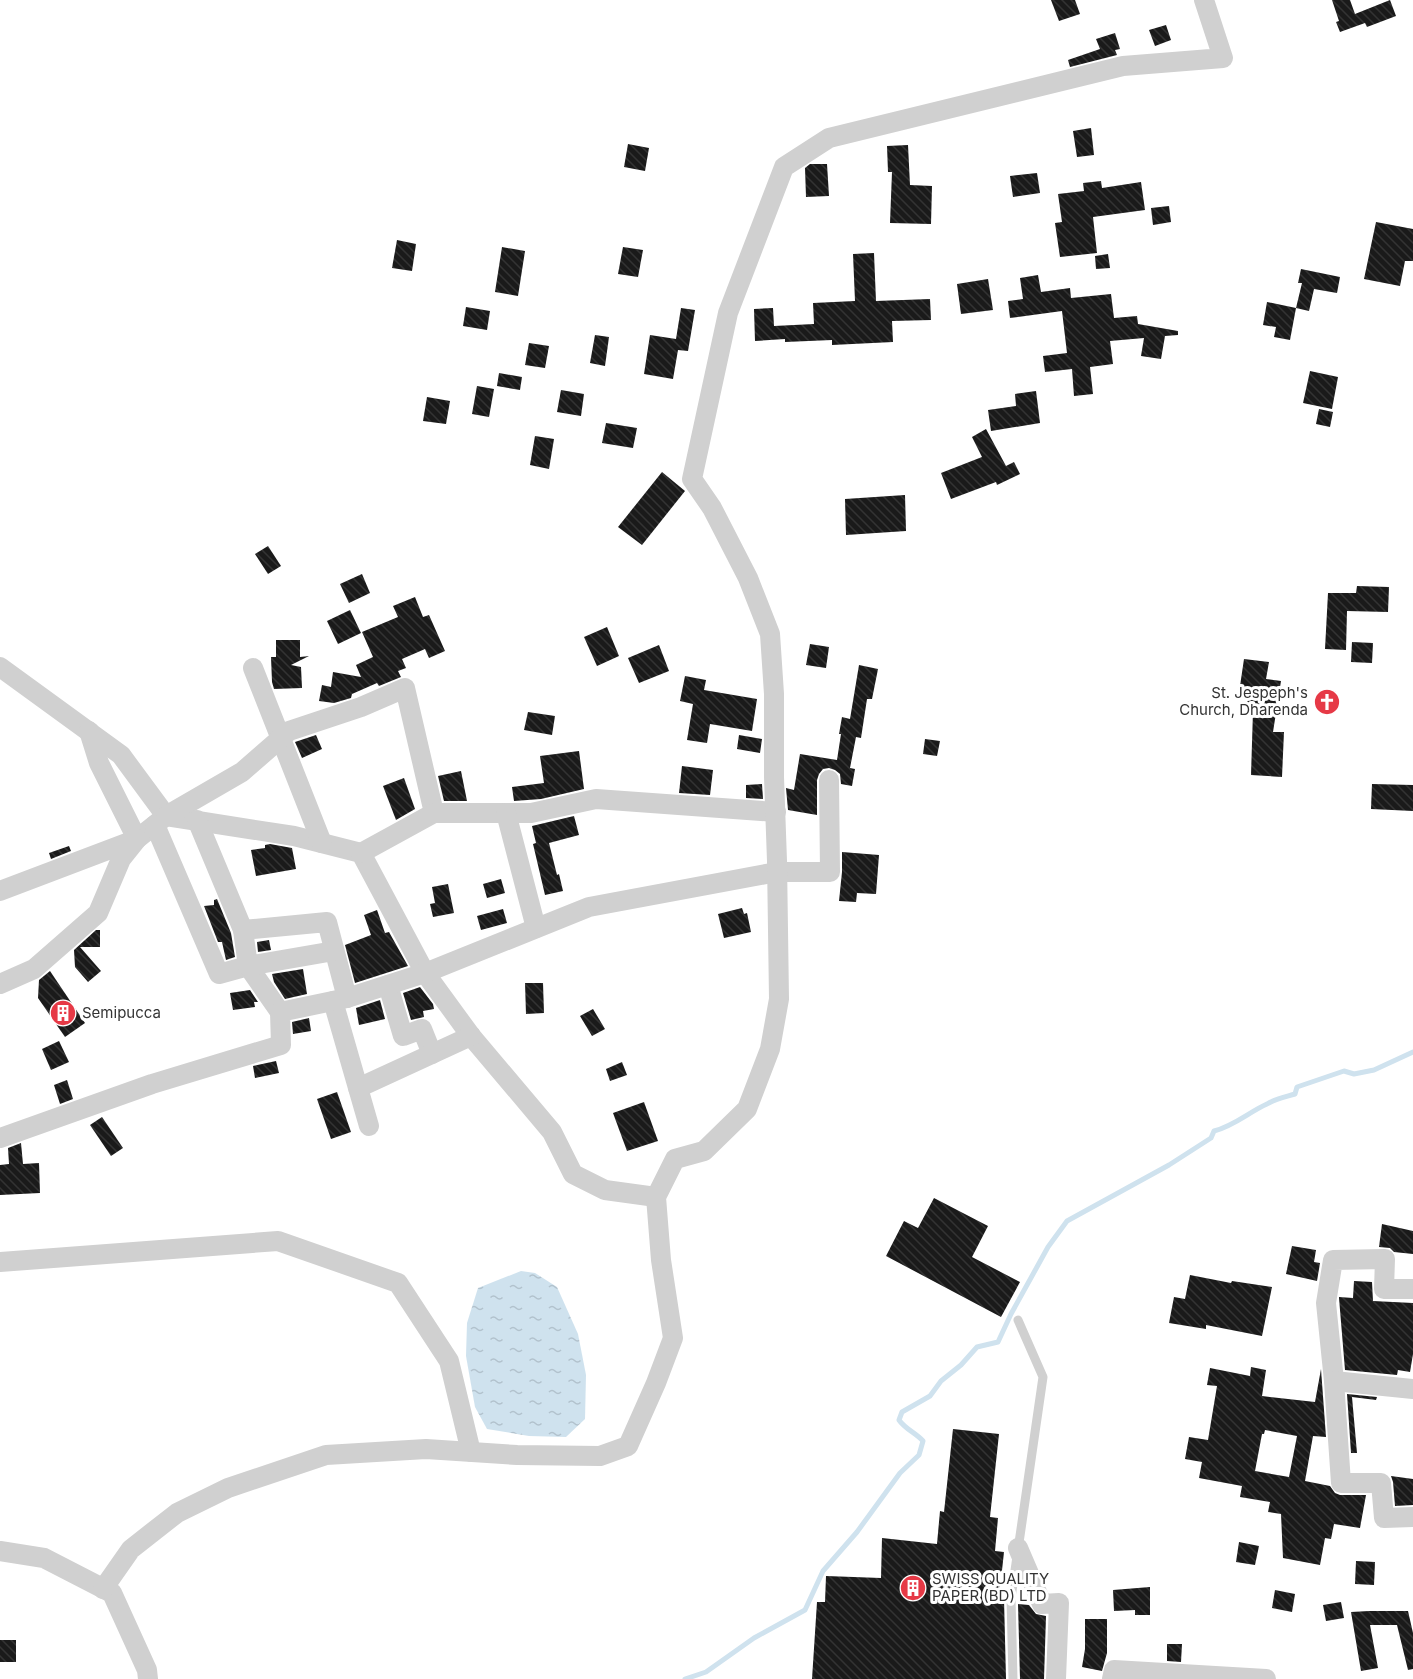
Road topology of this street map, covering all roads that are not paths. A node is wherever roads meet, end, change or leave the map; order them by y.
1 (1204, 0) edge
2 (0, 667) edge
3 (253, 668) dead end
4 (89, 732) junction
5 (280, 739) junction
6 (829, 780) dead end
7 (776, 812) junction
8 (434, 813) junction
9 (506, 813) junction
10 (161, 820) junction
11 (197, 820) junction
12 (137, 839) junction
13 (322, 843) junction
14 (361, 853) junction
15 (777, 872) junction
16 (0, 891) edge
17 (536, 928) junction
18 (243, 930) junction
19 (334, 951) junction
20 (248, 966) junction
21 (425, 973) junction
22 (0, 984) edge
23 (388, 985) junction
24 (340, 1000) junction
25 (280, 1012) junction
26 (471, 1036) junction
27 (432, 1054) junction
28 (358, 1088) junction
29 (369, 1126) dead end
30 (0, 1138) edge
31 (656, 1197) junction
32 (0, 1262) edge
33 (1413, 1289) edge
34 (1018, 1320) dead end
35 (1334, 1381) junction
36 (1413, 1389) edge
37 (471, 1452) junction
38 (1413, 1517) edge
39 (1018, 1548) junction
40 (0, 1551) edge
41 (103, 1589) junction
42 (148, 1679) edge
43 (1013, 1679) edge
44 (1056, 1679) edge
45 (1112, 1679) edge
46 (1266, 1679) edge

1 - 7 street
2 - 4 street
3 - 5 street
4 - 10 street
4 - 12 street
5 - 8 street
5 - 10 street
5 - 13 street
6 - 15 street
7 - 9 street
7 - 15 street
8 - 9 street
8 - 14 street
9 - 17 street
10 - 11 street
10 - 12 street
10 - 20 street
11 - 13 street
11 - 18 street
12 - 16 street
12 - 22 street
13 - 14 street
14 - 21 street
15 - 17 street
15 - 31 street
17 - 21 street
18 - 19 street
18 - 20 street
19 - 20 street
19 - 24 street
20 - 25 street
21 - 23 street
21 - 26 street
23 - 24 street
23 - 27 street
24 - 25 street
24 - 28 street
25 - 30 street
26 - 27 street
26 - 31 street
27 - 28 street
28 - 29 street
31 - 37 street
32 - 37 street
33 - 35 street
34 - 39 lane
35 - 36 street
35 - 38 street
37 - 41 street
39 - 43 lane
39 - 44 street
40 - 41 street
41 - 42 street
45 - 46 street

